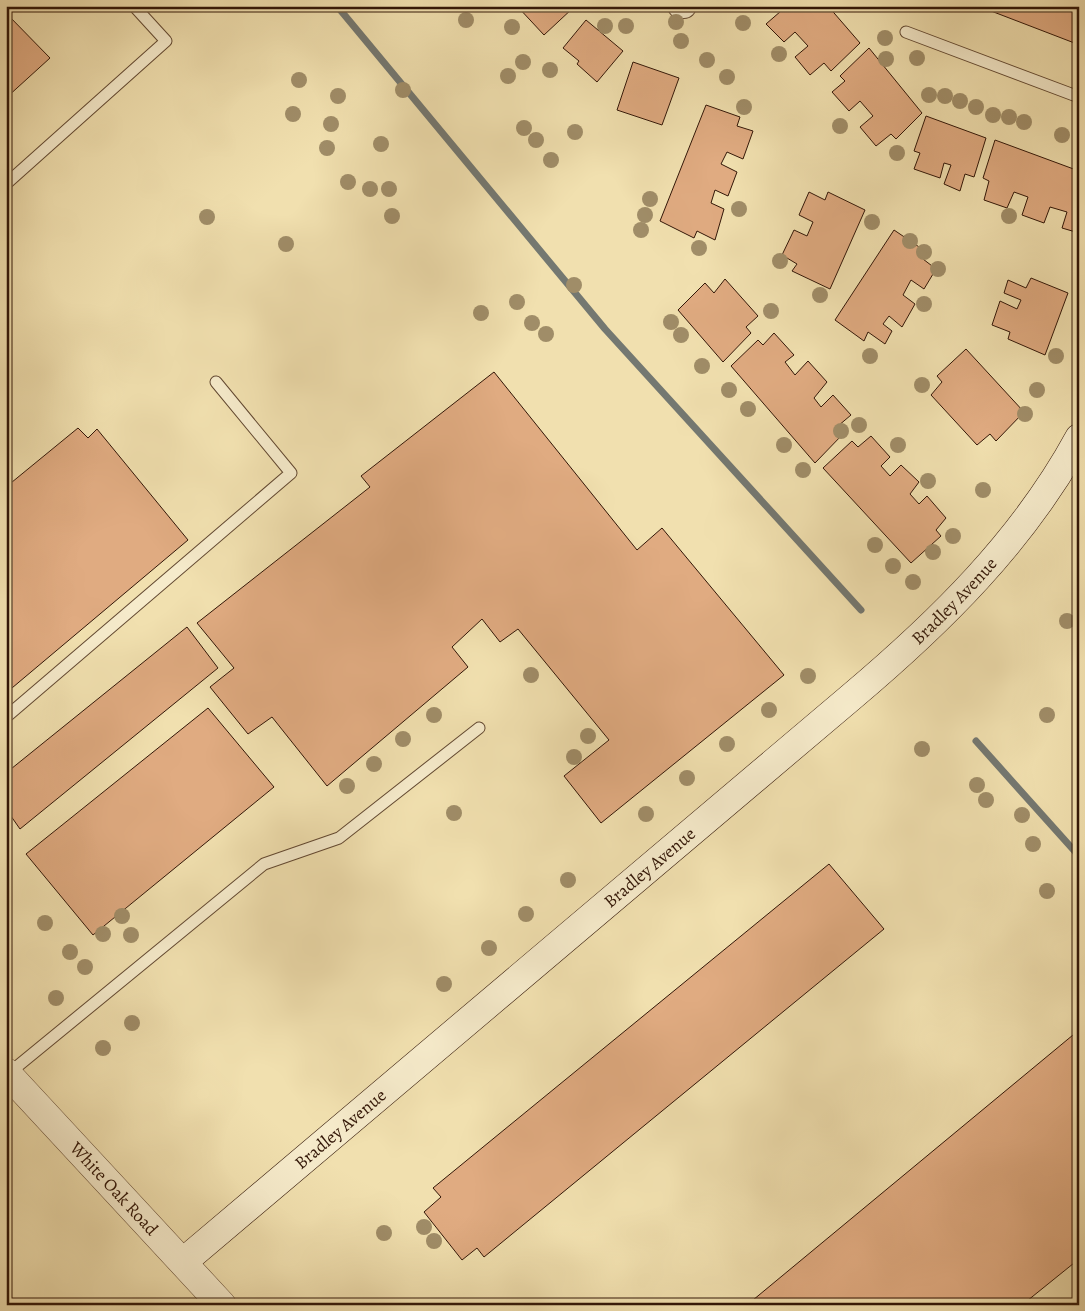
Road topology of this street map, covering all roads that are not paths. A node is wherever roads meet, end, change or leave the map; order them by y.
1 (134, 6) edge
2 (680, 6) edge
3 (684, 6) edge
4 (906, 32) dead end
5 (1079, 96) edge
6 (6, 184) edge
7 (216, 382) dead end
8 (1079, 438) edge
9 (6, 717) edge
10 (479, 728) dead end
11 (7, 1073) edge
12 (183, 1262) junction
13 (222, 1305) edge

1 - 6 lane
2 - 3 street
4 - 5 lane
7 - 9 lane
8 - 12 main road, Bradley Avenue
10 - 11 lane
11 - 12 main road, White Oak Road
12 - 13 main road, White Oak Road

